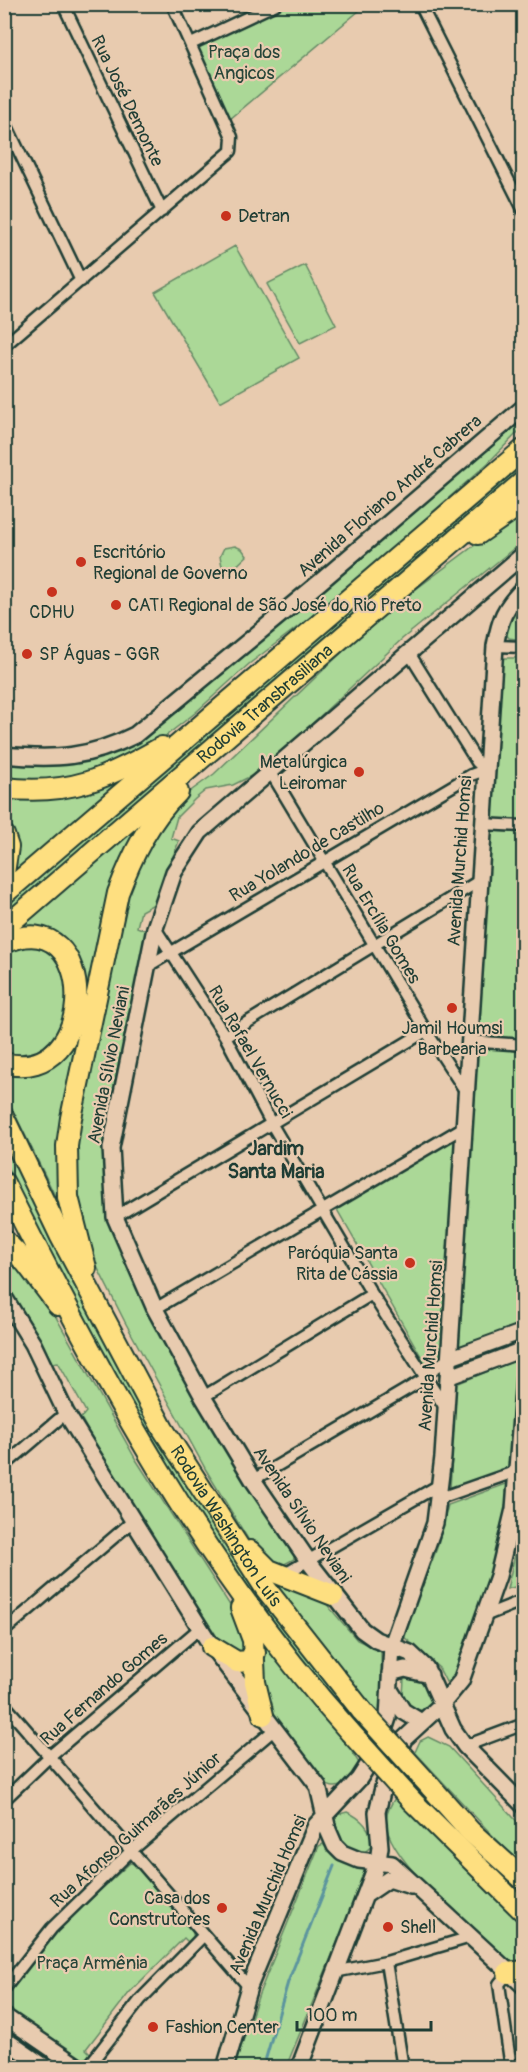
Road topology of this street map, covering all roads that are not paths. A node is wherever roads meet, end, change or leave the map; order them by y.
1 (63, 4) edge
2 (171, 4) edge
3 (276, 4) edge
4 (420, 4) edge
5 (191, 44) junction
6 (4, 120) edge
7 (524, 210) edge
8 (162, 211) junction
9 (81, 281) junction
10 (4, 346) edge
11 (524, 407) edge
12 (524, 434) edge
13 (524, 449) edge
14 (524, 481) edge
15 (524, 502) edge
16 (448, 512) junction
17 (524, 554) edge
18 (437, 555) junction
19 (488, 585) junction
20 (524, 588) edge
21 (507, 605) junction
22 (495, 646) junction
23 (524, 646) edge
24 (409, 653) junction
25 (205, 721) junction
26 (218, 745) junction
27 (4, 755) edge
28 (485, 770) junction
29 (270, 771) junction
30 (4, 788) edge
31 (482, 824) junction
32 (524, 826) edge
33 (4, 835) edge
34 (324, 861) junction
35 (4, 873) edge
36 (479, 881) junction
37 (4, 894) edge
38 (4, 928) edge
39 (155, 928) junction
40 (4, 943) edge
41 (374, 944) junction
42 (171, 953) junction
43 (148, 966) junction
44 (426, 1031) junction
45 (225, 1036) junction
46 (469, 1041) junction
47 (524, 1045) edge
48 (4, 1063) edge
49 (466, 1092) junction
50 (4, 1118) edge
51 (271, 1123) junction
52 (464, 1127) junction
53 (4, 1183) edge
54 (323, 1210) junction
55 (115, 1217) junction
56 (4, 1240) edge
57 (85, 1280) junction
58 (372, 1294) junction
59 (5, 1300) edge
60 (155, 1309) junction
61 (78, 1326) junction
62 (524, 1331) edge
63 (524, 1349) edge
64 (450, 1358) junction
65 (524, 1376) edge
66 (448, 1377) junction
67 (426, 1378) junction
68 (203, 1397) junction
69 (446, 1408) junction
70 (66, 1413) junction
71 (4, 1466) edge
72 (521, 1479) edge
73 (253, 1480) junction
74 (440, 1491) junction
75 (219, 1517) junction
76 (134, 1521) junction
77 (309, 1562) junction
78 (283, 1575) junction
79 (238, 1591) junction
80 (333, 1595) junction
81 (524, 1600) edge
82 (484, 1616) junction
83 (200, 1628) junction
84 (4, 1631) edge
85 (392, 1645) junction
86 (212, 1647) junction
87 (255, 1653) junction
88 (390, 1672) junction
89 (430, 1675) junction
90 (390, 1690) junction
91 (4, 1704) edge
92 (442, 1704) junction
93 (269, 1722) junction
94 (420, 1722) junction
95 (524, 1724) edge
96 (465, 1746) junction
97 (51, 1756) junction
98 (4, 1800) edge
99 (524, 1806) edge
100 (325, 1813) junction
101 (131, 1851) junction
102 (378, 1861) junction
103 (524, 1880) edge
104 (417, 1888) junction
105 (366, 1895) junction
106 (524, 1912) edge
107 (203, 1936) junction
108 (471, 1937) junction
109 (387, 1962) junction
110 (334, 1972) junction
111 (516, 1972) edge
112 (524, 1986) edge
113 (249, 1987) junction
114 (4, 1989) edge
115 (4, 2016) edge
116 (4, 2038) edge
117 (46, 2067) edge
118 (80, 2067) edge
119 (87, 2067) edge
120 (225, 2067) edge
121 (298, 2067) edge
122 (403, 2067) edge
123 (511, 2067) edge

1 - 8 street, Rua José Demonte
2 - 5 street
3 - 5 street
4 - 7 street
5 - 8 street
6 - 9 street
8 - 9 street
9 - 10 street
11 - 27 main road, Avenida Floriano André Cabrera
12 - 16 highway
13 - 16 highway, Rodovia Transbrasiliana
14 - 18 highway, Rodovia Transbrasiliana
15 - 18 highway
16 - 25 highway, Rodovia Transbrasiliana
17 - 19 main road, Avenida Sílvio Neviani
18 - 26 highway, Rodovia Transbrasiliana
19 - 21 main road
19 - 24 main road, Avenida Sílvio Neviani
20 - 21 main road, Avenida Murchid Homsi
21 - 22 main road, Avenida Murchid Homsi
22 - 23 street
22 - 28 main road, Avenida Murchid Homsi
24 - 28 street
24 - 29 main road, Avenida Sílvio Neviani
25 - 30 highway
25 - 37 highway, Rodovia Transbrasiliana
26 - 38 highway, Rodovia Transbrasiliana
26 - 57 highway
28 - 31 main road, Avenida Murchid Homsi
28 - 34 street, Rua Yolando de Castilho
29 - 34 street, Rua Ercília Gomes
29 - 39 main road, Avenida Sílvio Neviani
31 - 32 street
31 - 36 main road, Avenida Murchid Homsi
33 - 35 highway
34 - 41 street, Rua Ercília Gomes
34 - 42 street, Rua Yolando de Castilho
36 - 41 street
36 - 46 main road, Avenida Murchid Homsi
39 - 42 street, Rua Rafael Vernucci
39 - 43 main road, Avenida Sílvio Neviani
40 - 48 highway
41 - 44 street, Rua Ercília Gomes
41 - 45 street
42 - 43 street, Rua Yolando de Castilho
42 - 45 street, Rua Rafael Vernucci
43 - 55 main road, Avenida Sílvio Neviani
44 - 49 street, Rua Ercília Gomes
44 - 51 street
45 - 51 street, Rua Rafael Vernucci
46 - 47 street
46 - 49 main road, Avenida Murchid Homsi
49 - 52 main road, Avenida Murchid Homsi
50 - 57 highway, Rodovia Washington Luís
51 - 54 street, Rua Rafael Vernucci
51 - 55 street
52 - 54 street
52 - 64 main road, Avenida Murchid Homsi
53 - 61 highway, Rodovia Washington Luís
54 - 58 street, Rua Rafael Vernucci
54 - 60 street
55 - 60 main road, Avenida Sílvio Neviani
56 - 61 highway
57 - 75 highway, Rodovia Washington Luís
58 - 67 street, Rua Rafael Vernucci
58 - 68 street
59 - 70 main road
60 - 68 main road, Avenida Sílvio Neviani
61 - 79 highway, Rodovia Washington Luís
62 - 64 street
63 - 66 street
64 - 66 main road, Avenida Murchid Homsi
64 - 67 street
65 - 72 main road
66 - 67 street
66 - 69 main road, Avenida Murchid Homsi
67 - 69 street, Rua Rafael Vernucci
67 - 73 street
68 - 73 main road, Avenida Sílvio Neviani
69 - 74 main road, Avenida Murchid Homsi
70 - 71 street
70 - 76 main road
72 - 74 street
72 - 82 main road
73 - 77 main road, Avenida Sílvio Neviani
74 - 77 street
74 - 85 main road, Avenida Murchid Homsi
75 - 78 highway
75 - 103 highway, Rodovia Washington Luís, bridge
76 - 83 main road
76 - 84 street
77 - 78 street
77 - 80 main road, Avenida Sílvio Neviani
78 - 80 highway
79 - 87 highway
79 - 106 highway, Rodovia Washington Luís, bridge
80 - 85 main road, Avenida Sílvio Neviani
81 - 82 street
82 - 92 main road
83 - 86 main road
83 - 97 street, Rua Fernando Gomes
85 - 88 main road, Avenida Murchid Homsi
85 - 89 main road, Avenida Sílvio Neviani
86 - 87 highway
86 - 93 main road
87 - 93 highway
88 - 89 main road
88 - 90 main road, Avenida Murchid Homsi
89 - 92 main road, Avenida Sílvio Neviani
90 - 94 main road
90 - 100 main road, Avenida Murchid Homsi
91 - 97 street
92 - 94 main road
92 - 96 main road, Avenida Sílvio Neviani
93 - 100 main road
93 - 101 street, Rua Afonso Guimarães Júnior
94 - 102 main road
95 - 96 street
96 - 99 main road, Avenida Sílvio Neviani
97 - 98 street, Rua Fernando Gomes
97 - 101 street
100 - 102 main road
100 - 113 main road, Avenida Murchid Homsi
101 - 107 street
101 - 114 street, Rua Afonso Guimarães Júnior
102 - 104 main road
102 - 105 main road
104 - 105 main road
104 - 108 main road
105 - 110 main road
107 - 113 street
107 - 119 street
108 - 109 street
108 - 111 main road
109 - 110 street
109 - 122 street
110 - 121 main road
111 - 112 main road
111 - 123 street
113 - 120 main road, Avenida Murchid Homsi
115 - 118 main road
116 - 117 main road

